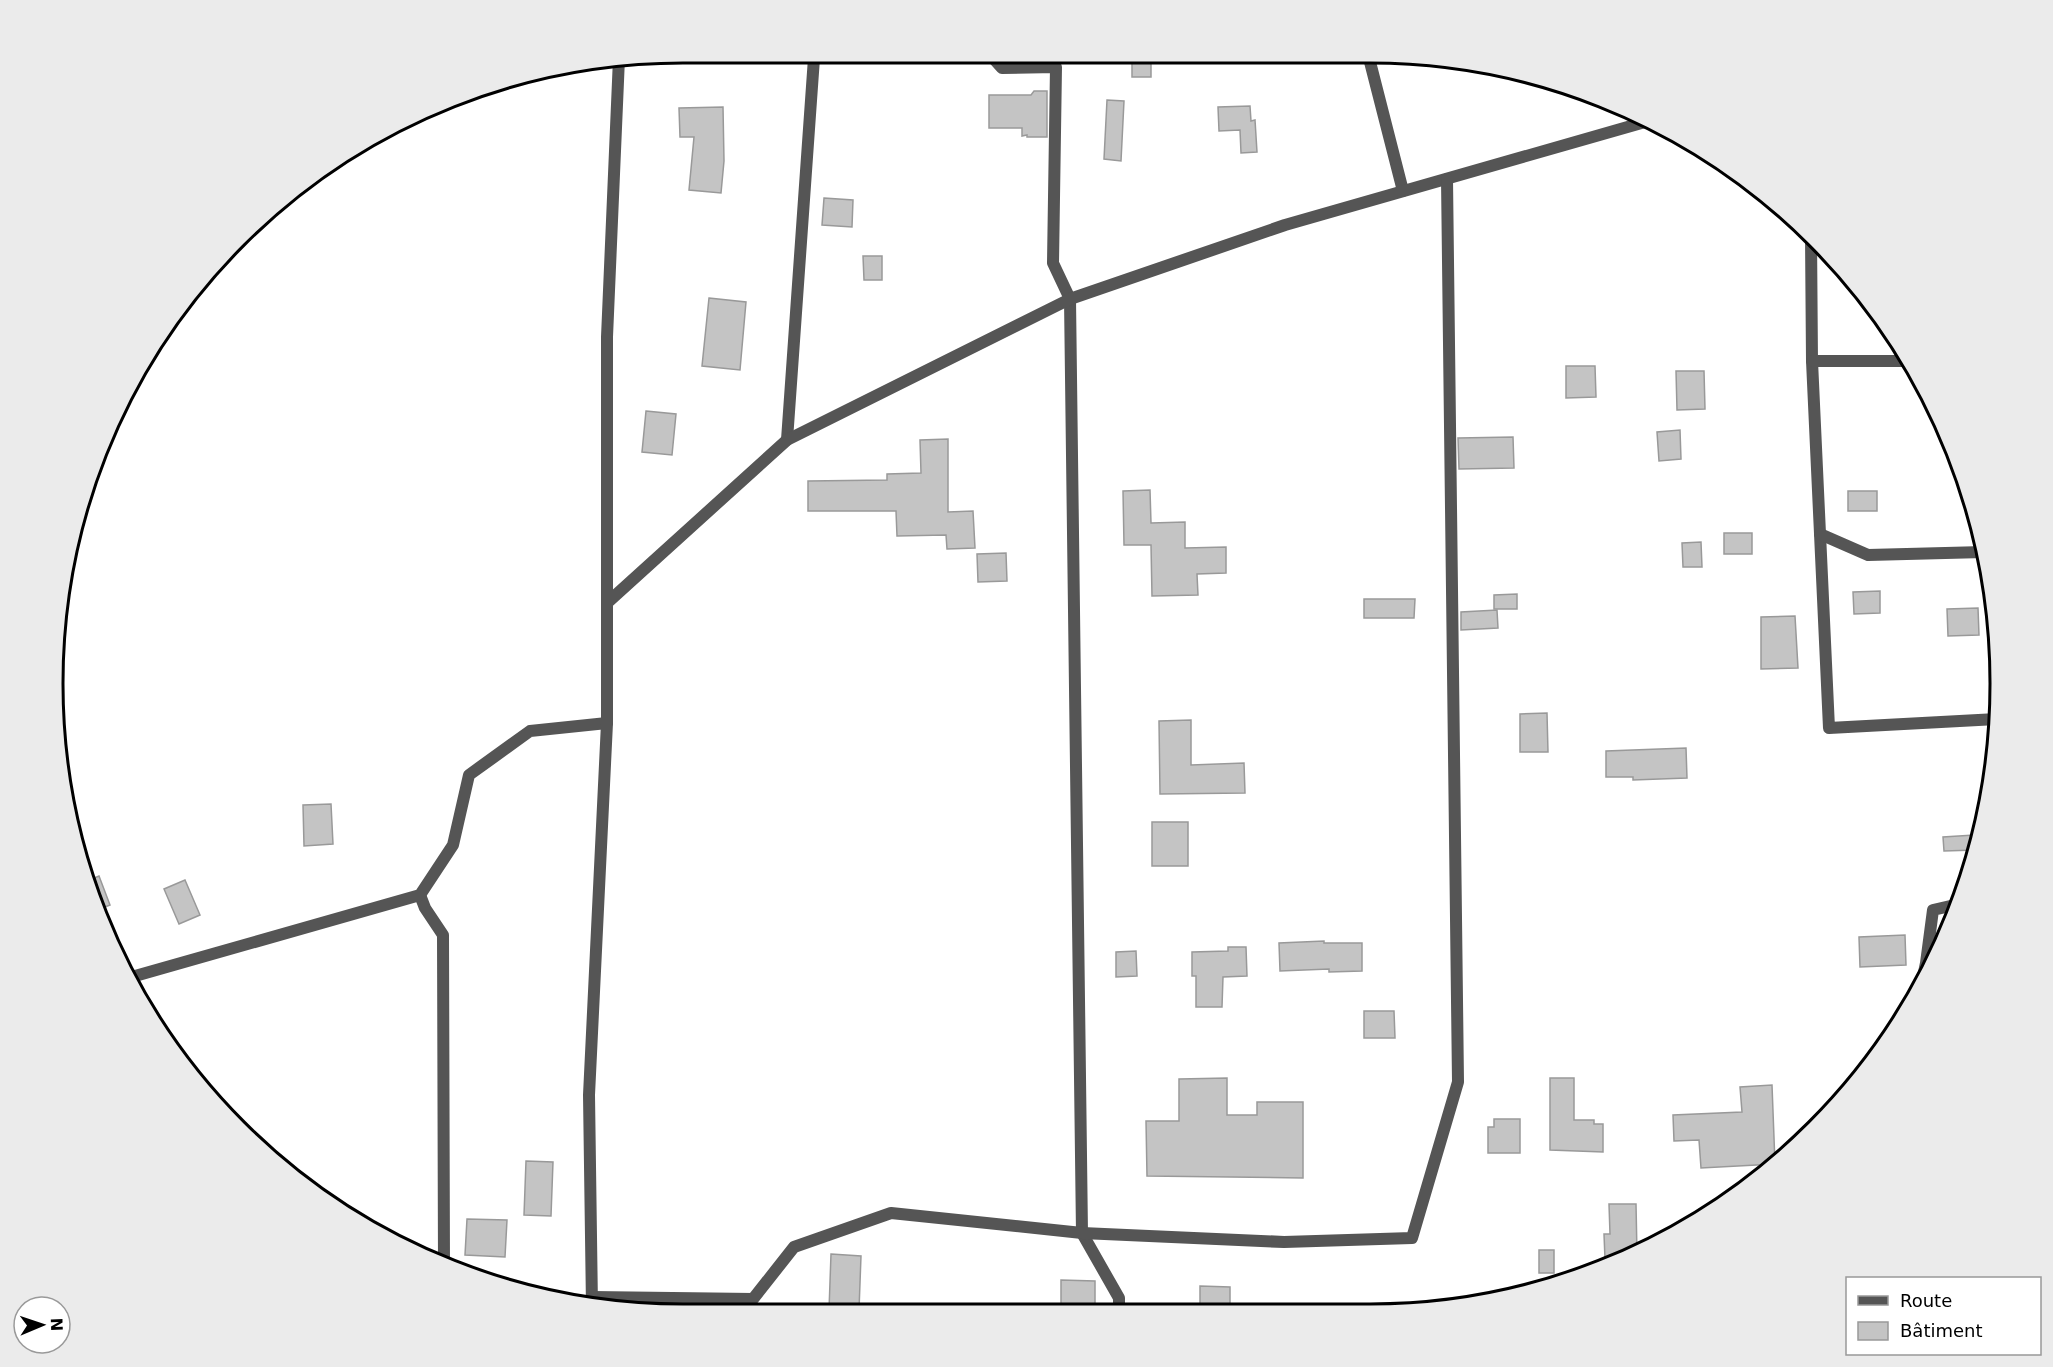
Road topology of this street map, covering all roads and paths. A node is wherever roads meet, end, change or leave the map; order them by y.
1 (814, 63) edge
2 (998, 63) edge
3 (1370, 63) edge
4 (619, 66) edge
5 (1638, 124) edge
6 (1447, 179) junction
7 (1403, 191) junction
8 (1811, 248) edge
9 (1070, 299) junction
10 (1812, 361) junction
11 (1899, 361) edge
12 (787, 440) junction
13 (1820, 534) junction
14 (1976, 552) edge
15 (607, 603) junction
16 (1989, 719) edge
17 (607, 723) junction
18 (420, 895) junction
19 (1948, 906) edge
20 (1927, 956) edge
21 (136, 976) edge
22 (1082, 1233) junction
23 (444, 1256) edge
24 (592, 1297) edge
25 (627, 1301) edge
26 (1119, 1304) edge

1 - 12 street
2 - 9 street
3 - 7 street
4 - 15 street
5 - 6 street
6 - 7 street
6 - 22 street
7 - 9 street
8 - 10 street
9 - 12 street
9 - 22 street
10 - 11 street
10 - 13 street
12 - 15 street
13 - 14 street
13 - 16 street
15 - 17 street
17 - 18 street
17 - 24 street
18 - 21 street
18 - 23 street
19 - 20 street
22 - 25 street
22 - 26 street

